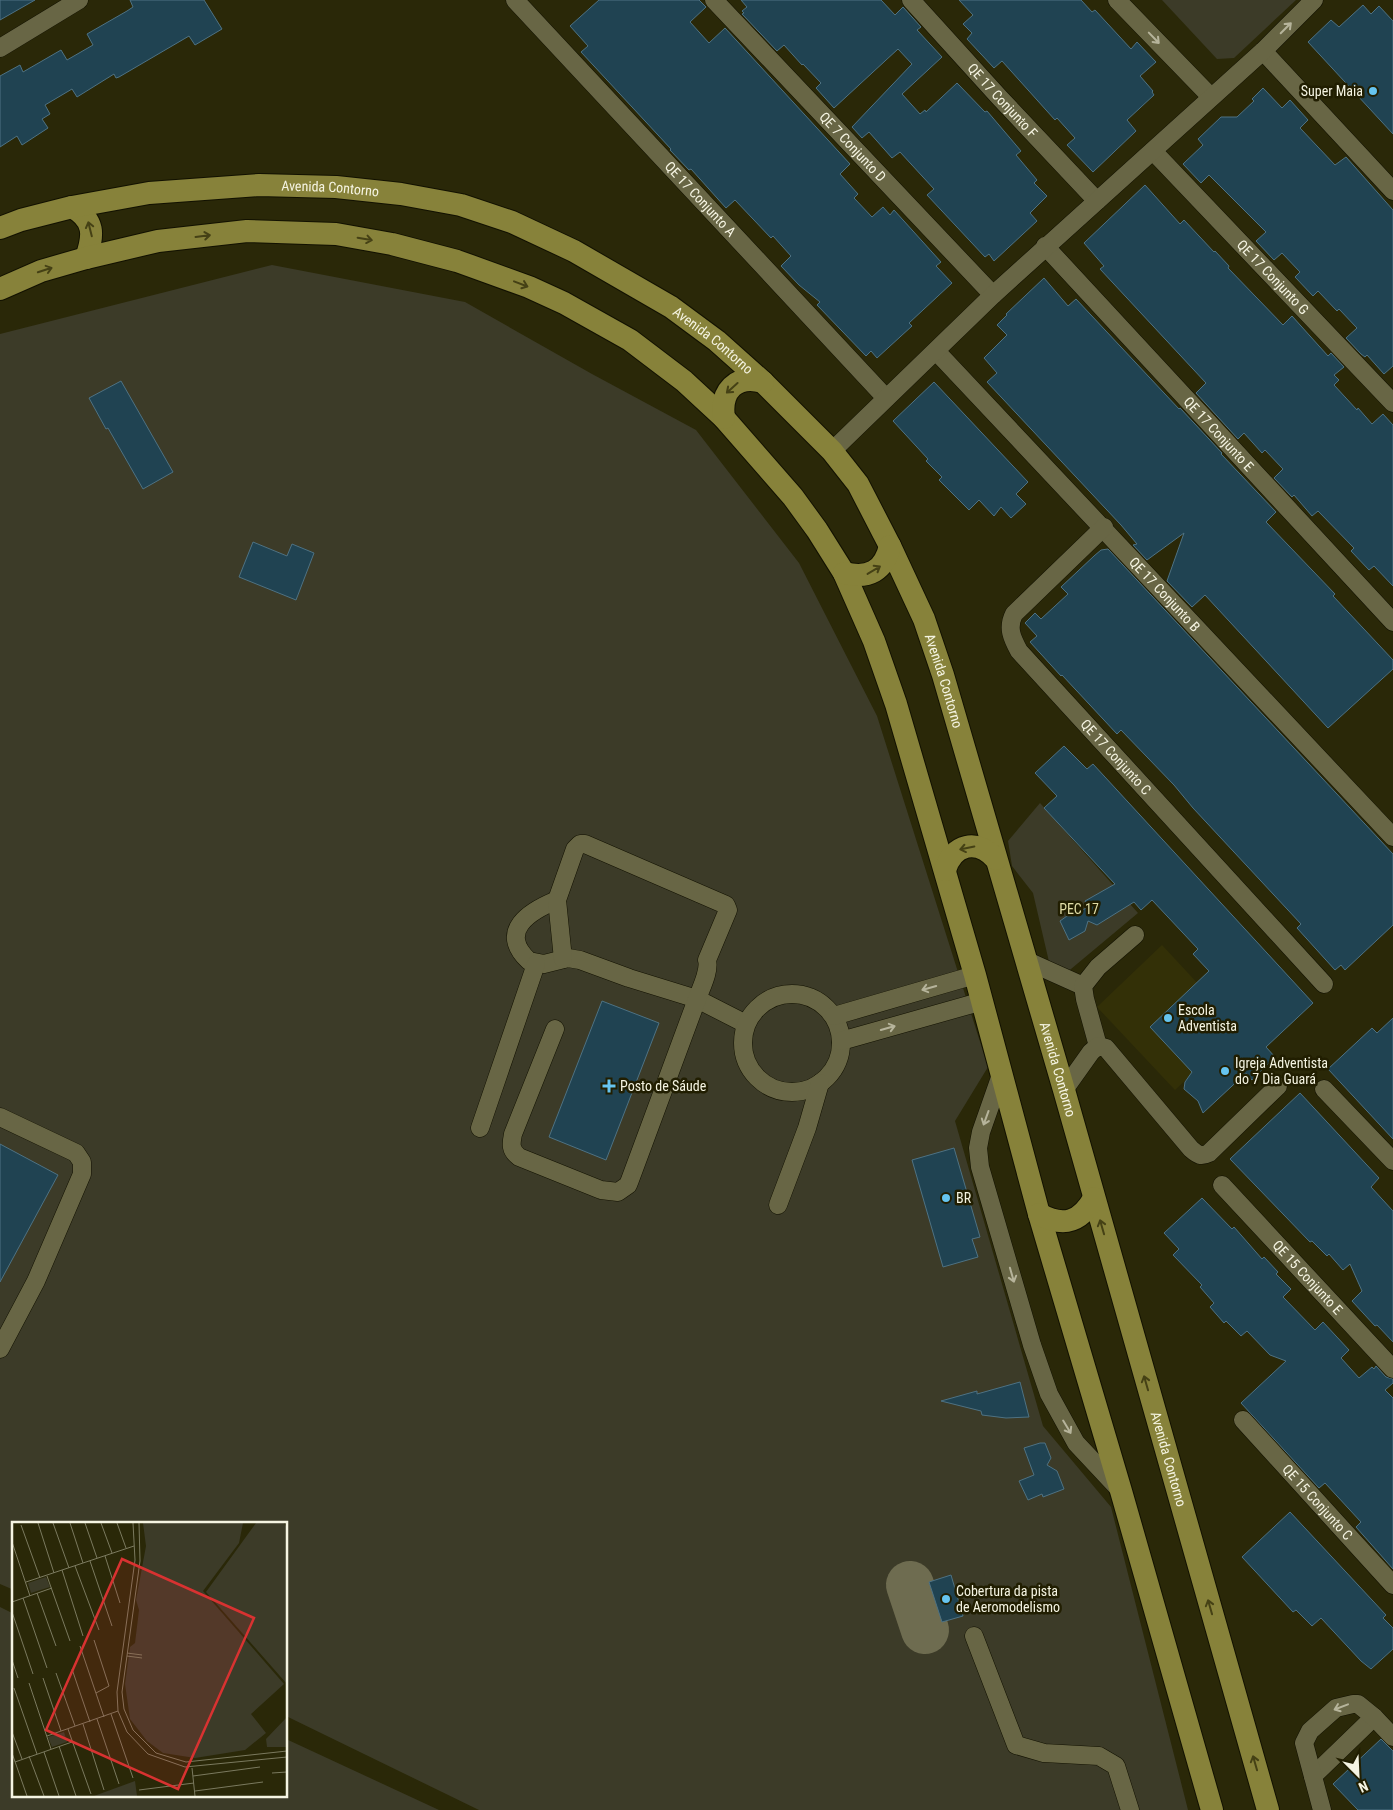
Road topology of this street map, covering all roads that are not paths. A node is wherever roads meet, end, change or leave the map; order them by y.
1 (79, 0) edge
2 (515, 0) edge
3 (714, 0) edge
4 (910, 0) edge
5 (1314, 0) edge
6 (1120, 1) edge
7 (0, 48) edge
8 (1263, 51) junction
9 (1211, 96) junction
10 (1153, 151) junction
11 (1393, 191) edge
12 (1097, 201) junction
13 (72, 206) junction
14 (0, 228) edge
15 (1045, 246) junction
16 (86, 258) junction
17 (0, 289) edge
18 (993, 295) junction
19 (936, 351) junction
20 (763, 382) junction
21 (886, 398) junction
22 (1393, 403) edge
23 (724, 418) junction
24 (832, 451) junction
25 (1104, 528) junction
26 (890, 546) junction
27 (844, 573) junction
28 (1393, 622) edge
29 (1393, 837) edge
30 (996, 859) junction
31 (945, 870) junction
32 (558, 900) junction
33 (1134, 935) dead end
34 (563, 959) junction
35 (1025, 960) junction
36 (536, 964) junction
37 (975, 975) junction
38 (1324, 984) dead end
39 (1083, 986) junction
40 (697, 999) junction
41 (983, 1001) junction
42 (834, 1016) junction
43 (746, 1024) junction
44 (555, 1029) dead end
45 (842, 1041) junction
46 (1098, 1046) junction
47 (1002, 1072) junction
48 (820, 1083) junction
49 (1278, 1086) dead end
50 (1324, 1089) dead end
51 (1064, 1090) junction
52 (0, 1117) edge
53 (480, 1128) dead end
54 (1393, 1161) edge
55 (1222, 1185) dead end
56 (1094, 1198) junction
57 (778, 1205) dead end
58 (1039, 1214) junction
59 (0, 1349) edge
60 (1393, 1369) edge
61 (1243, 1420) dead end
62 (1121, 1491) junction
63 (1393, 1585) edge
64 (974, 1636) dead end
65 (1374, 1717) junction
66 (1393, 1737) edge
67 (1313, 1776) junction
68 (1130, 1810) edge
69 (1212, 1810) edge
70 (1268, 1810) edge
71 (1322, 1810) edge

1 - 7 street
2 - 21 street, QE 17 Conjunto A
3 - 18 street, QE 7 Conjunto D
4 - 12 street, QE 17 Conjunto F
8 -> 5 street
6 -> 9 street
8 - 9 street
8 - 11 street
9 - 10 street
10 - 12 street
10 - 22 street, QE 17 Conjunto G
12 - 15 street
13 - 14 main road, Avenida Contorno
16 -> 13 main road
13 - 20 main road, Avenida Contorno
15 - 18 street
15 - 28 street, QE 17 Conjunto E
17 -> 16 main road
16 -> 23 main road
18 - 19 street
19 - 21 street
19 - 25 street, QE 17 Conjunto B
20 -> 23 main road
20 - 24 main road, Avenida Contorno
21 - 24 street
23 - 27 main road
24 - 26 main road, Avenida Contorno
25 - 29 street, QE 17 Conjunto B
25 - 38 street, QE 17 Conjunto C
27 -> 26 main road
26 - 30 main road, Avenida Contorno
27 - 31 main road
30 -> 31 main road
30 - 35 main road, Avenida Contorno
31 - 37 main road
32 - 34 street
32 - 36 street
32 - 40 street
33 - 39 street
34 - 36 street
34 - 40 street
35 - 39 street
35 - 51 main road, Avenida Contorno
36 - 53 street
37 - 41 main road
37 -> 42 street
39 - 46 street
40 - 43 street
40 - 44 street
45 -> 41 street
41 - 47 main road
42 - 43 street
42 - 45 street
43 - 48 street
45 - 48 street
46 - 49 street
46 - 51 street
47 - 58 main road
47 -> 62 street
48 - 57 street
50 - 54 street
51 - 56 main road, Avenida Contorno
52 - 59 street
55 - 60 street, QE 15 Conjunto E
56 - 58 main road
70 -> 56 main road, Avenida Contorno
58 - 62 main road
61 - 63 street, QE 15 Conjunto C
62 - 69 main road
64 - 68 street
65 - 66 street
65 - 67 street
65 -> 67 street
67 - 71 street

